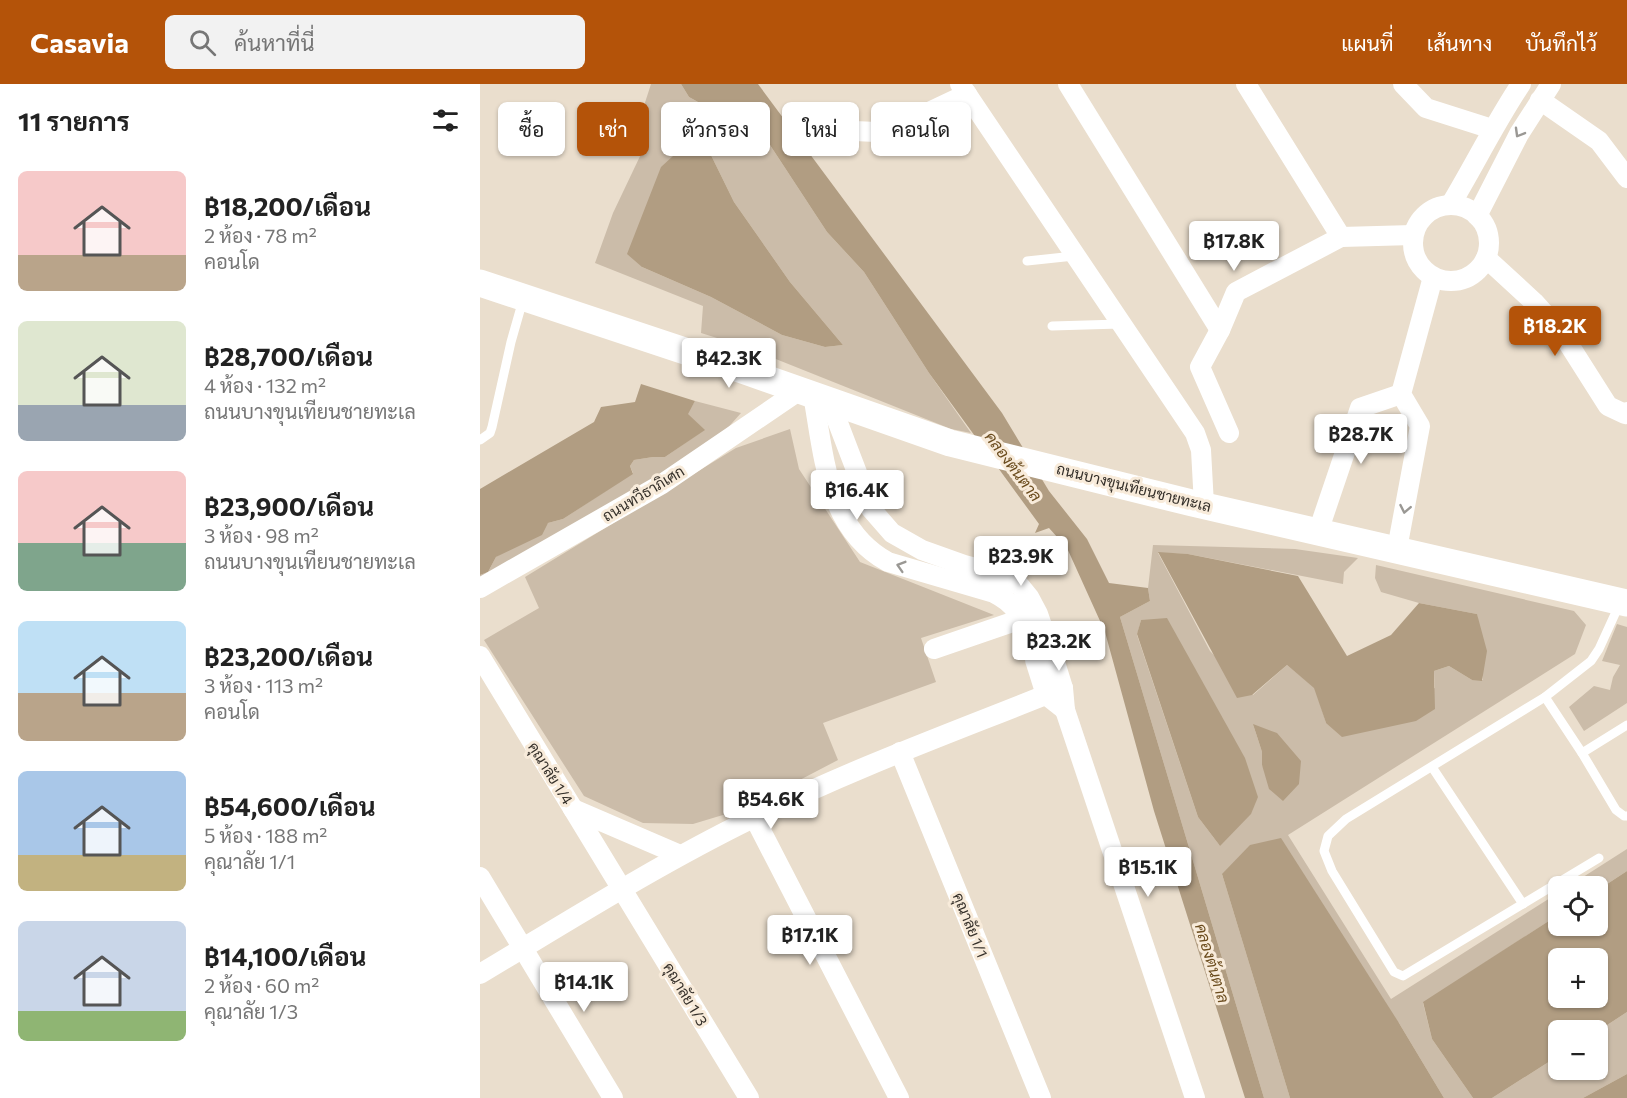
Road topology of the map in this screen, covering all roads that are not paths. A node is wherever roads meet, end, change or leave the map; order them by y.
1 (1068, 84) edge
2 (1246, 84) edge
3 (1403, 84) edge
4 (1521, 84) edge
5 (963, 89) edge
6 (1546, 92) edge
7 (1492, 129) junction
8 (859, 131) edge
9 (1627, 178) edge
10 (1451, 204) junction
11 (1477, 216) junction
12 (1413, 235) junction
13 (1341, 237) junction
14 (1074, 256) junction
15 (1486, 258) junction
16 (1027, 261) dead end
17 (1433, 277) junction
18 (480, 283) edge
19 (524, 297) junction
20 (1120, 324) junction
21 (1052, 326) dead end
22 (1220, 330) junction
23 (1401, 394) junction
24 (814, 395) junction
25 (1627, 412) edge
26 (1228, 434) dead end
27 (480, 440) edge
28 (1204, 505) junction
29 (1318, 532) junction
30 (1397, 549) junction
31 (1020, 586) junction
32 (480, 588) edge
33 (1624, 602) edge
34 (1029, 616) junction
35 (934, 649) dead end
36 (480, 656) edge
37 (1055, 692) junction
38 (1545, 697) junction
39 (1627, 725) edge
40 (1074, 734) junction
41 (900, 752) junction
42 (1582, 753) junction
43 (1432, 766) junction
44 (573, 809) junction
45 (1627, 816) edge
46 (754, 817) junction
47 (680, 855) junction
48 (1599, 858) dead end
49 (480, 878) edge
50 (622, 890) junction
51 (1523, 904) junction
52 (523, 948) junction
53 (480, 974) edge
54 (613, 1098) edge
55 (749, 1098) edge
56 (899, 1098) edge
57 (1041, 1098) edge
58 (1195, 1098) edge

1 - 22 street
2 - 13 street
3 - 7 street
4 - 7 street
5 - 8 street
5 - 14 street
6 - 9 street
6 -> 11 street
7 - 10 street
10 - 11 street
10 - 12 street
11 - 15 street
12 - 13 street
12 - 17 street
13 - 22 street
14 - 16 lane
14 - 20 street
15 - 17 street
15 - 25 street
17 - 23 street
18 - 19 main road, ถนนบางขุนเทียนชายทะเล
19 - 24 main road, ถนนบางขุนเทียนชายทะเล
19 - 27 lane
20 - 21 lane
20 - 28 street
22 - 26 street
23 - 29 street
23 -> 30 street
24 - 28 main road, ถนนบางขุนเทียนชายทะเล
24 - 31 street
24 - 32 street, ถนนทวีธาภิเศก
34 -> 24 street
28 - 29 main road, ถนนบางขุนเทียนชายทะเล
29 - 30 main road, ถนนบางขุนเทียนชายทะเล
30 - 33 main road, ถนนบางขุนเทียนชายทะเล
31 - 34 street
31 - 40 lane
33 - 38 lane
34 - 35 street
34 - 37 street
36 - 44 street, คุณาลัย 1/4
37 - 40 street
37 - 41 street
38 - 42 lane
38 - 43 lane
39 - 42 lane
40 - 58 street
41 - 46 street
41 - 57 street, คุณาลัย 1/1
42 - 45 lane
43 - 51 lane
43 - 51 lane
44 - 47 street
44 - 50 street, คุณาลัย 1/4
46 - 47 street
46 - 56 street
47 - 50 street
48 - 51 lane
49 - 52 street
50 - 52 street
50 - 55 street, คุณาลัย 1/3
52 - 53 street
52 - 54 street

